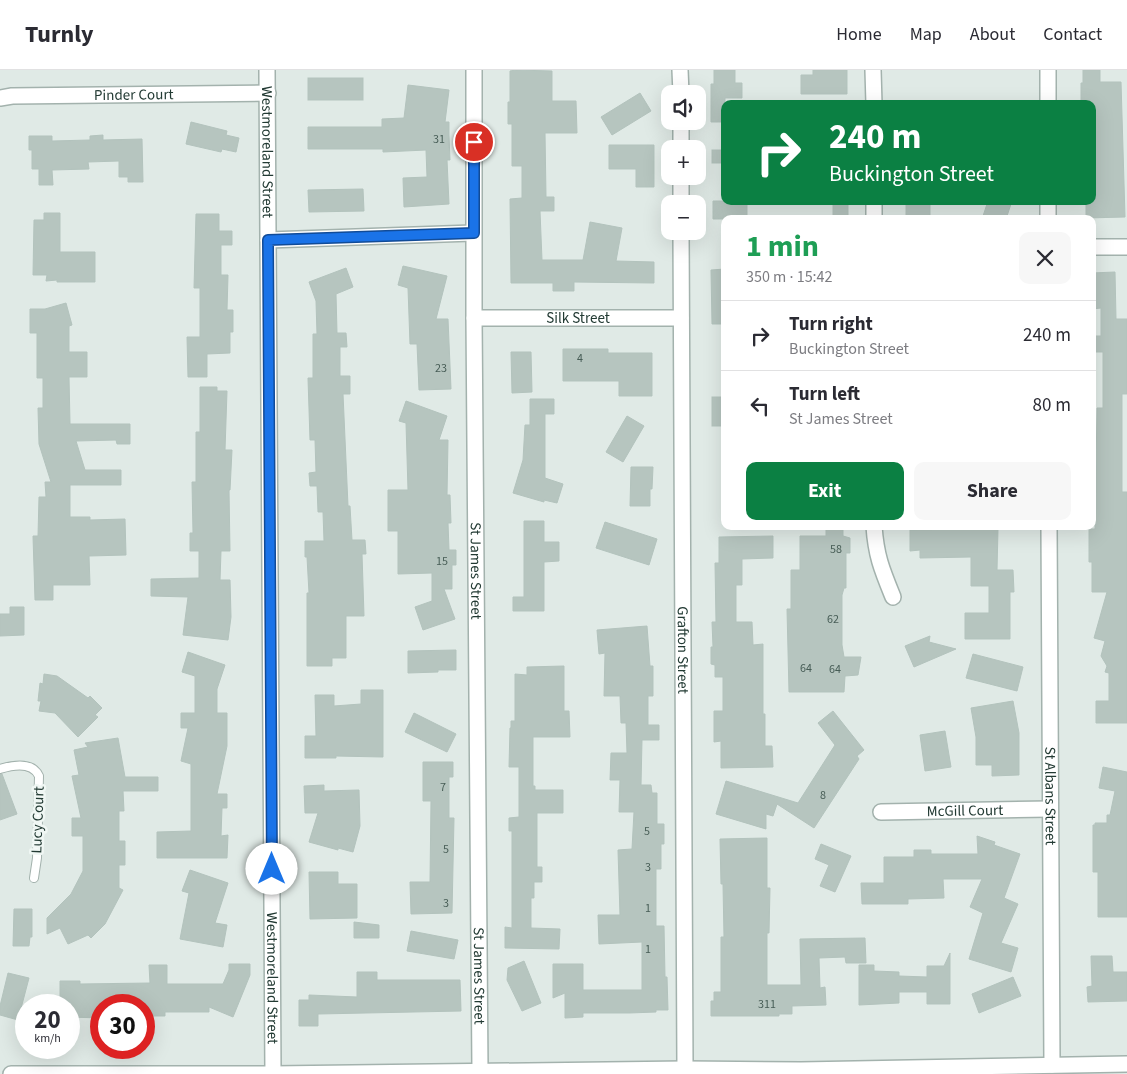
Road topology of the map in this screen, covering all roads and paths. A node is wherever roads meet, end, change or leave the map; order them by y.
1 (268, 70) edge
2 (474, 70) edge
3 (680, 70) edge
4 (874, 70) edge
5 (1048, 70) edge
6 (680, 85) edge
7 (268, 93) junction
8 (0, 98) edge
9 (874, 100) edge
10 (1048, 100) edge
11 (474, 233) junction
12 (268, 240) junction
13 (681, 240) edge
14 (1096, 247) edge
15 (1127, 247) edge
16 (474, 318) junction
17 (681, 318) junction
18 (874, 530) edge
19 (1049, 530) edge
20 (894, 597) dead end
21 (0, 769) edge
22 (1050, 809) junction
23 (881, 812) dead end
24 (34, 878) dead end
25 (1127, 1064) edge
26 (1052, 1065) junction
27 (685, 1069) junction
28 (480, 1071) junction
29 (801, 1072) edge
30 (11, 1074) edge
31 (133, 1074) edge
32 (242, 1074) edge
33 (273, 1074) edge

1 - 7 street, Westmoreland Street
2 - 11 street, St James Street
3 - 6 street
4 - 9 street
5 - 10 street
7 - 8 street, Pinder Court
7 - 12 street, Westmoreland Street
11 - 12 street
11 - 16 street, St James Street
12 - 33 street, Westmoreland Street
13 - 17 street, Grafton Street
14 - 15 street
16 - 17 street, Silk Street
16 - 28 street, St James Street
17 - 27 street, Grafton Street
18 - 20 street
19 - 22 street, St Albans Street
21 - 24 lane, Lucy Court
22 - 23 street, McGill Court
22 - 26 street, St Albans Street
25 - 26 street
26 - 29 street
27 - 28 street
27 - 29 street
28 - 33 street
30 - 31 street
31 - 32 street
32 - 33 street

